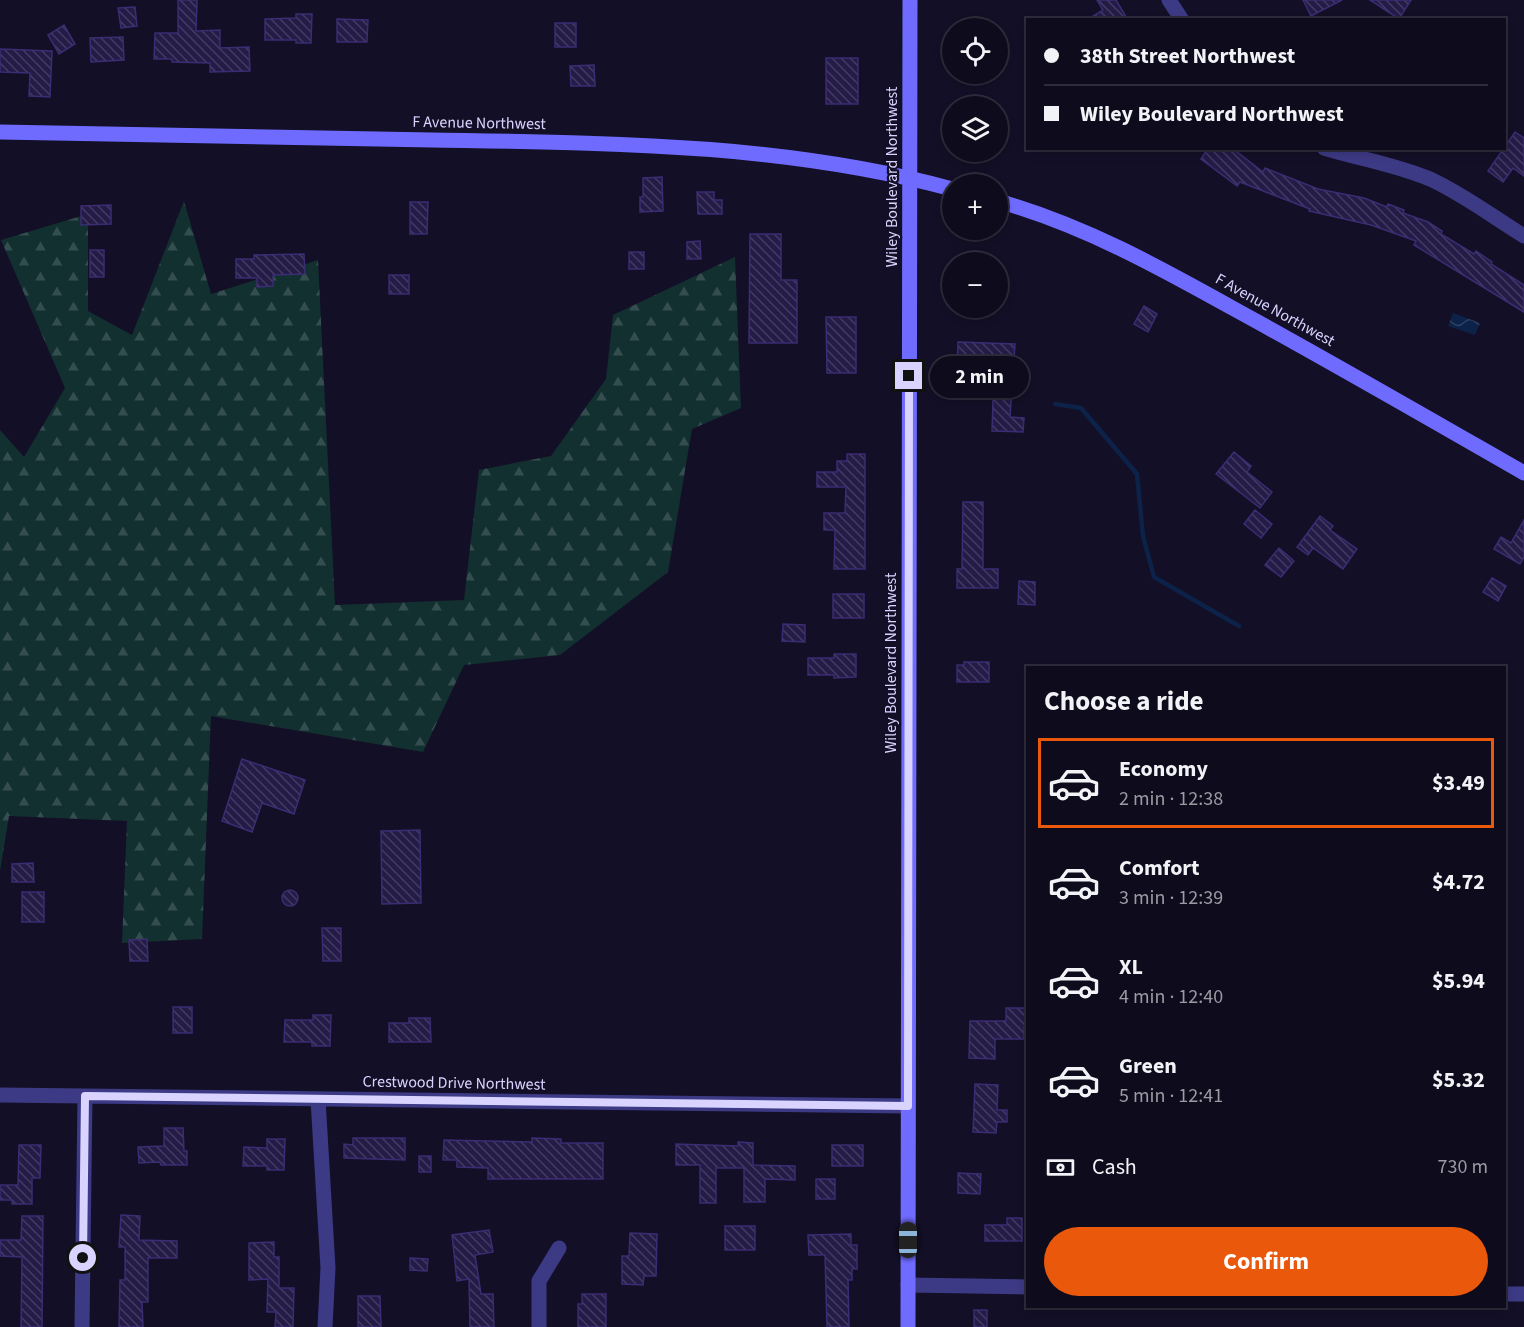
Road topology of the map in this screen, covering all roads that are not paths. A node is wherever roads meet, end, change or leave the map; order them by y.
1 (910, 0) edge
2 (1169, 0) edge
3 (1181, 18) edge
4 (0, 132) edge
5 (1334, 150) edge
6 (910, 178) junction
7 (942, 186) edge
8 (1008, 204) edge
9 (1524, 236) edge
10 (1524, 473) edge
11 (0, 1095) edge
12 (85, 1096) junction
13 (318, 1099) junction
14 (908, 1106) junction
15 (559, 1248) dead end
16 (908, 1285) junction
17 (1026, 1287) edge
18 (1506, 1294) edge
19 (1524, 1294) edge
20 (82, 1327) edge
21 (325, 1327) edge
22 (539, 1327) edge
23 (908, 1327) edge

1 - 6 main road, Wiley Boulevard Northwest
2 - 3 street
4 - 6 main road, F Avenue Northwest
5 - 9 street
6 - 7 main road, F Avenue Northwest
6 - 14 main road, Wiley Boulevard Northwest
8 - 10 main road, F Avenue Northwest
11 - 12 street, Crestwood Drive Northwest
12 - 13 street, Crestwood Drive Northwest
12 - 20 street
13 - 14 street, Crestwood Drive Northwest
13 - 21 street
14 - 16 main road, Wiley Boulevard Northwest
15 - 22 street
16 - 17 street
16 - 23 main road, Wiley Boulevard Northwest
18 - 19 street

